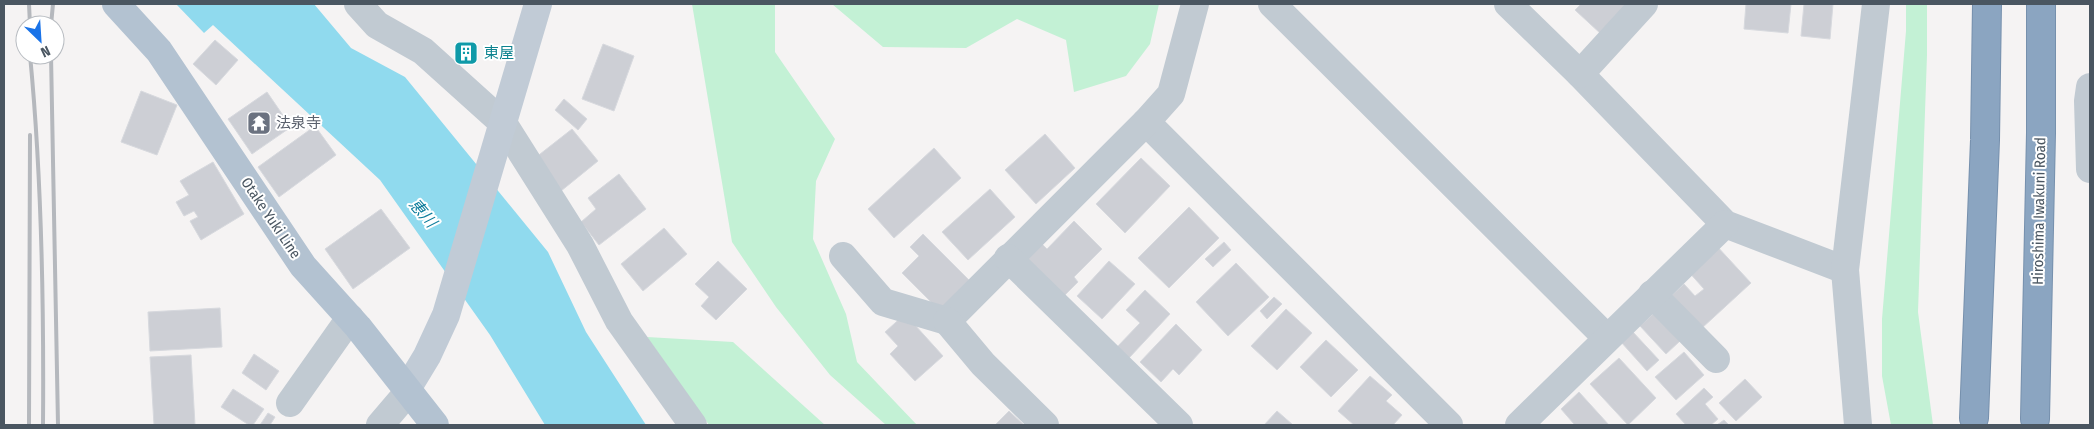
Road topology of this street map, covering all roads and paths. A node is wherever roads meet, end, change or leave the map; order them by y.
1 (116, 4) edge
2 (358, 4) edge
3 (538, 4) edge
4 (1196, 4) edge
5 (1272, 4) edge
6 (1508, 4) edge
7 (1644, 4) edge
8 (1876, 4) edge
9 (1987, 4) edge
10 (2041, 4) edge
11 (1580, 74) junction
12 (2090, 87) edge
13 (1146, 122) junction
14 (502, 123) junction
15 (2090, 169) edge
16 (1725, 224) junction
17 (843, 256) dead end
18 (1008, 258) junction
19 (1845, 270) junction
20 (1652, 294) junction
21 (350, 318) junction
22 (947, 321) junction
23 (1607, 338) junction
24 (1716, 359) dead end
25 (408, 390) junction
26 (290, 403) dead end
27 (1974, 418) dead end
28 (2035, 419) dead end
29 (380, 425) edge
30 (435, 425) edge
31 (692, 425) edge
32 (1046, 425) edge
33 (1179, 425) edge
34 (1449, 425) edge
35 (1519, 425) edge
36 (1858, 425) edge

1 - 21 main road, Otake Yuki Line
2 - 14 street
3 - 14 street
4 - 13 street
5 - 23 street
6 - 11 street
7 - 11 street
8 - 19 street
9 - 27 highway
10 - 28 highway, Hiroshima Iwakuni Road
11 - 16 street
12 - 15 street
13 - 18 street
13 - 34 street
14 - 25 street
14 - 31 street
16 - 19 street
16 - 20 street
17 - 22 street
18 - 22 street
18 - 33 street
19 - 36 street
20 - 23 street
20 - 24 street
21 - 25 main road, Otake Yuki Line
21 - 26 street
22 - 32 street
23 - 35 street
25 - 29 street
25 - 30 main road, Otake Yuki Line

